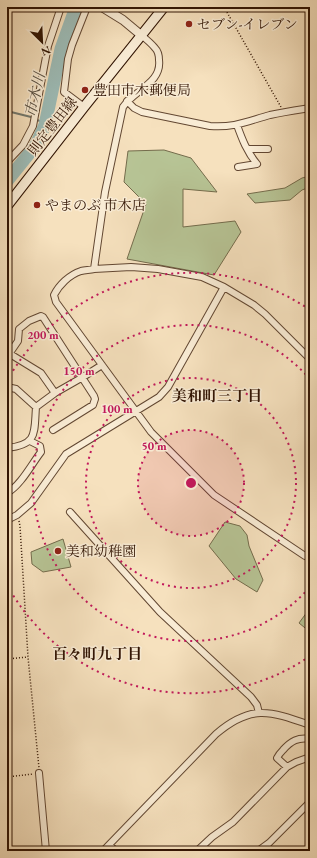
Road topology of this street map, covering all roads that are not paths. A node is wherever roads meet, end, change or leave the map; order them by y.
1 (62, 7) edge
2 (87, 7) edge
3 (102, 7) edge
4 (164, 7) edge
5 (141, 35) junction
6 (127, 101) junction
7 (84, 107) junction
8 (310, 108) edge
9 (238, 125) junction
10 (248, 149) junction
11 (268, 149) dead end
12 (7, 162) edge
13 (238, 167) dead end
14 (8, 201) edge
15 (94, 269) junction
16 (224, 287) junction
17 (9, 355) edge
18 (310, 359) edge
19 (102, 365) junction
20 (83, 378) junction
21 (7, 387) edge
22 (55, 393) junction
23 (36, 407) junction
24 (136, 412) junction
25 (53, 430) dead end
26 (30, 441) junction
27 (7, 448) edge
28 (7, 493) edge
29 (70, 512) dead end
30 (7, 520) edge
31 (310, 557) edge
32 (259, 713) junction
33 (310, 725) edge
34 (310, 740) edge
35 (310, 757) edge
36 (287, 767) junction
37 (39, 774) road end
38 (310, 802) edge
39 (109, 845) junction
40 (46, 851) edge
41 (103, 851) edge
42 (116, 851) edge
43 (197, 851) edge
44 (258, 851) edge

1 - 12 street
2 - 7 street
3 - 5 street
4 - 5 main road, 則定豊田線
5 - 6 street
5 - 7 main road, 則定豊田線
6 - 9 street
6 - 15 street
7 - 14 main road, 則定豊田線
8 - 9 street
9 - 10 street
10 - 11 street
10 - 13 street
15 - 16 street
15 - 19 street
16 - 18 street
16 - 24 street
17 - 20 street
17 - 22 street
19 - 20 street
19 - 24 street
20 - 22 street
20 - 25 street
21 - 23 street
22 - 23 street
23 - 26 street
24 - 30 street
24 - 31 street
26 - 27 street
26 - 28 street
29 - 32 street
32 - 33 street
32 - 39 street
34 - 36 street
35 - 36 street
36 - 43 street
37 - 40 street
38 - 44 street
39 - 41 street
39 - 42 street

